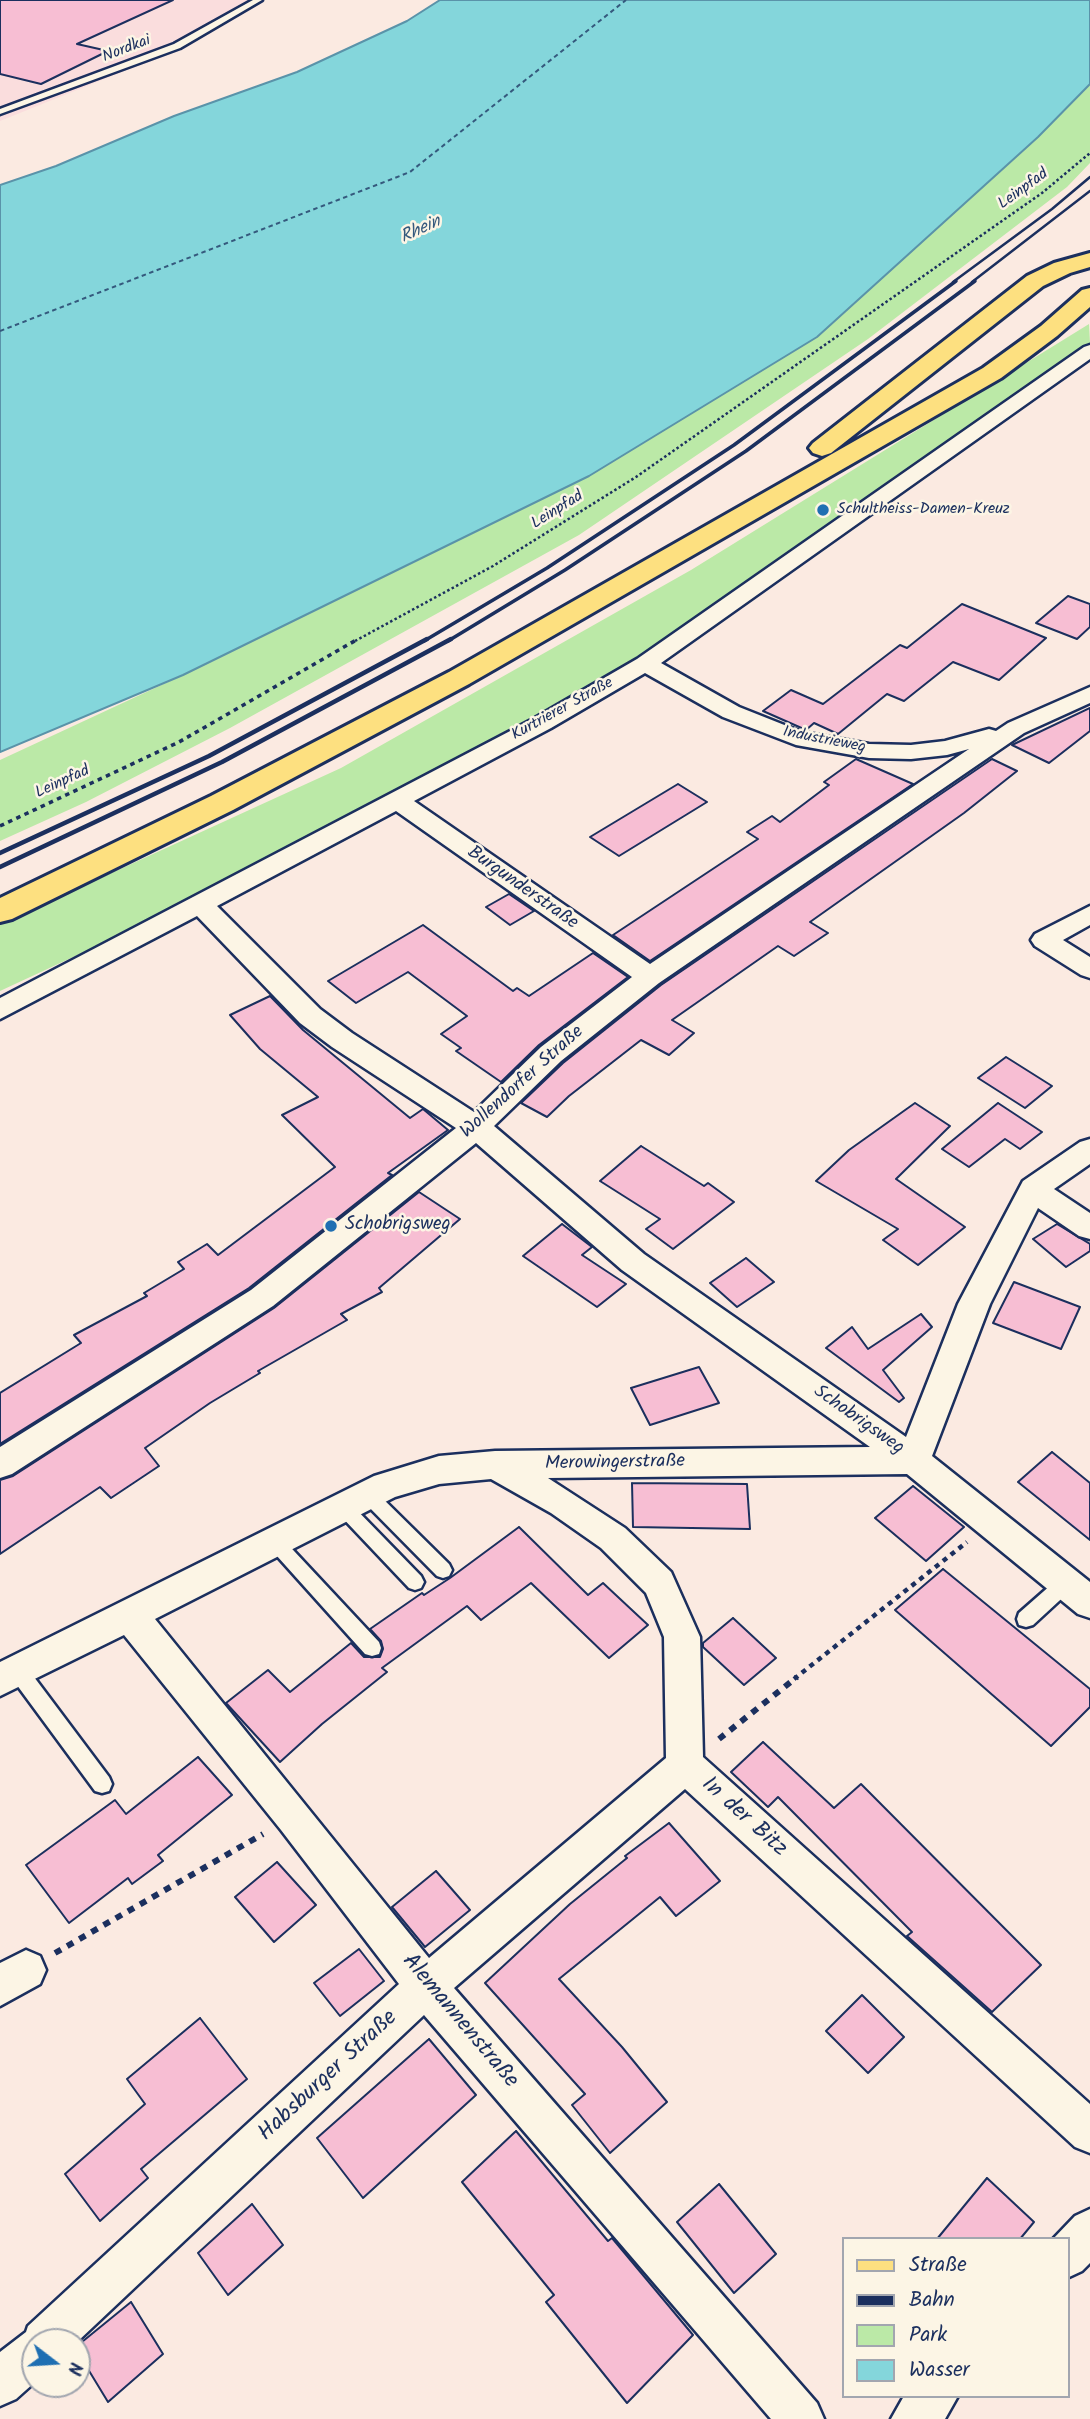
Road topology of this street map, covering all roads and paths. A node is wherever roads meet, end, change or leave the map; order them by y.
1 (258, 0) edge
2 (0, 112) edge
3 (1090, 153) edge
4 (1090, 260) edge
5 (1090, 295) edge
6 (1090, 313) edge
7 (1049, 331) junction
8 (1090, 351) edge
9 (784, 492) junction
10 (645, 664) junction
11 (1090, 694) edge
12 (1016, 728) junction
13 (395, 799) junction
14 (0, 826) edge
15 (199, 903) junction
16 (0, 911) edge
17 (1090, 914) edge
18 (1090, 969) edge
19 (650, 977) junction
20 (0, 1010) edge
21 (476, 1127) junction
22 (1090, 1149) edge
23 (1033, 1189) junction
24 (1090, 1228) edge
25 (914, 1460) junction
26 (0, 1464) edge
27 (495, 1465) junction
28 (356, 1501) junction
29 (991, 1523) junction
30 (274, 1541) junction
31 (443, 1570) dead end
32 (415, 1581) dead end
33 (1078, 1593) edge
34 (129, 1614) junction
35 (1026, 1619) dead end
36 (373, 1648) dead end
37 (9, 1675) edge
38 (685, 1765) junction
39 (102, 1784) dead end
40 (294, 1817) junction
41 (13, 1978) edge
42 (426, 1986) junction
43 (1090, 2132) edge
44 (1090, 2231) edge
45 (1069, 2254) edge
46 (59, 2328) edge
47 (21, 2364) edge
48 (0, 2384) edge
49 (933, 2398) edge
50 (801, 2419) edge
51 (914, 2419) edge

1 - 2 lane, Nordkai
3 - 14 path, Leinpfad
4 - 9 main road
5 - 7 main road
6 - 7 main road
7 - 9 main road
8 - 10 street, Kurtrierer Straße
9 - 16 main road
10 - 12 street, Industrieweg
10 - 13 street, Kurtrierer Straße
11 - 12 street, Wollendorfer Straße
12 - 19 street, Wollendorfer Straße
13 - 15 street, Kurtrierer Straße
13 - 19 street, Burgunderstraße
15 - 20 street, Kurtrierer Straße
15 - 21 street, Schobrigsweg
17 - 18 street
19 - 21 street, Wollendorfer Straße
21 - 25 street, Schobrigsweg
21 - 26 street, Wollendorfer Straße
22 - 23 street
23 - 24 street
23 - 25 street
25 - 27 street, Merowingerstraße
25 - 29 street, Schobrigsweg
27 - 28 street, Merowingerstraße
27 - 38 street, In der Bitz
28 - 30 street, Merowingerstraße
28 - 31 lane
28 - 32 lane
29 - 33 street, Schobrigsweg
29 - 38 path
30 - 34 street, Merowingerstraße
30 - 36 lane
33 - 35 lane
34 - 37 street, Merowingerstraße
34 - 40 street, Alemannenstraße
37 - 39 lane
38 - 42 street, Habsburger Straße
38 - 43 street, In der Bitz
40 - 41 path
40 - 42 street, Alemannenstraße
42 - 46 street, Habsburger Straße
42 - 50 street, Alemannenstraße
44 - 45 street
47 - 48 street
49 - 51 street

